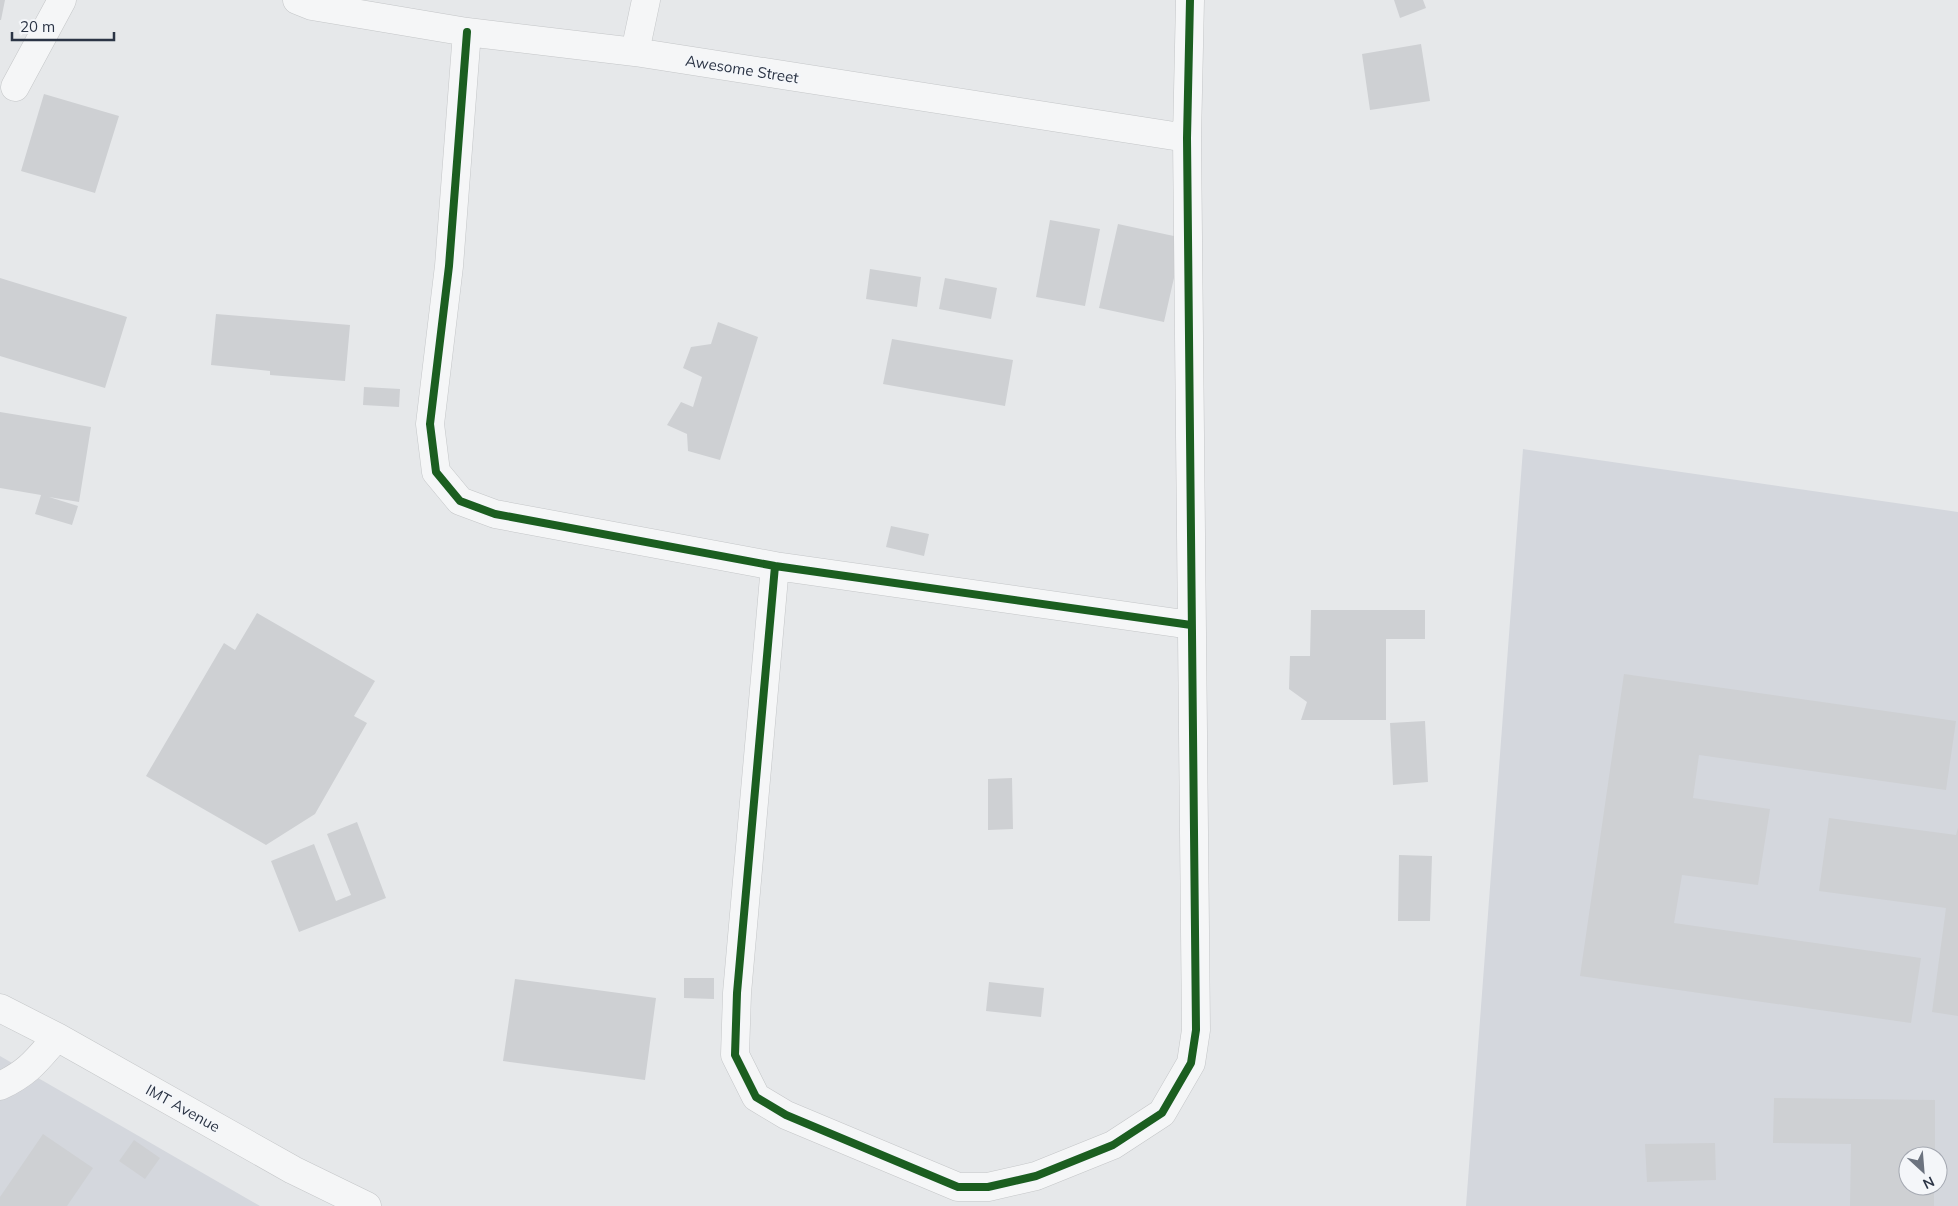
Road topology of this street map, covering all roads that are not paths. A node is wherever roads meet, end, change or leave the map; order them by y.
1 (62, 0) edge
2 (296, 0) edge
3 (646, 0) edge
4 (1190, 0) edge
5 (468, 32) junction
6 (636, 52) junction
7 (15, 87) dead end
8 (1187, 138) junction
9 (775, 566) junction
10 (1191, 625) junction
11 (0, 1008) edge
12 (57, 1037) junction
13 (0, 1086) edge
14 (367, 1206) edge

1 - 7 street
2 - 5 street, Awesome Street
3 - 6 street
4 - 8 street
5 - 6 street, Awesome Street
5 - 9 street
6 - 8 street, Awesome Street
8 - 10 street
9 - 10 street
9 - 10 street
11 - 12 street, IMT Avenue
12 - 13 street
12 - 14 street, IMT Avenue

